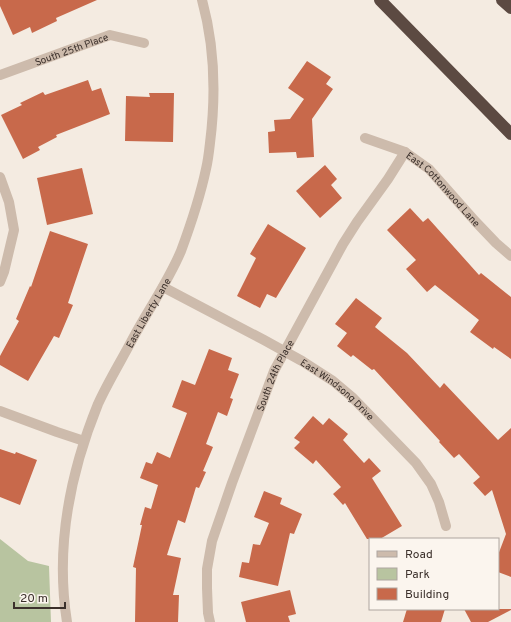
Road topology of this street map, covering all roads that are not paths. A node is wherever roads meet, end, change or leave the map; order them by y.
1 (202, 0) edge
2 (380, 0) edge
3 (502, 0) edge
4 (511, 8) edge
5 (144, 43) dead end
6 (0, 75) edge
7 (511, 134) edge
8 (365, 138) dead end
9 (405, 152) junction
10 (0, 178) edge
11 (511, 256) edge
12 (0, 282) edge
13 (163, 287) junction
14 (284, 351) junction
15 (0, 411) edge
16 (84, 441) junction
17 (446, 526) dead end
18 (67, 622) edge
19 (210, 622) edge

1 - 13 street, East Liberty Lane
2 - 7 highway
3 - 4 highway
5 - 6 street, South 25th Place
8 - 9 street, East Cottonwood Lane
9 - 11 street, East Cottonwood Lane
9 - 14 street, South 24th Place
10 - 12 street
13 - 14 street, East Windsong Drive
13 - 16 street, East Liberty Lane
14 - 17 street, East Windsong Drive
14 - 19 street, South 24th Place
15 - 16 street
16 - 18 street, East Liberty Lane

